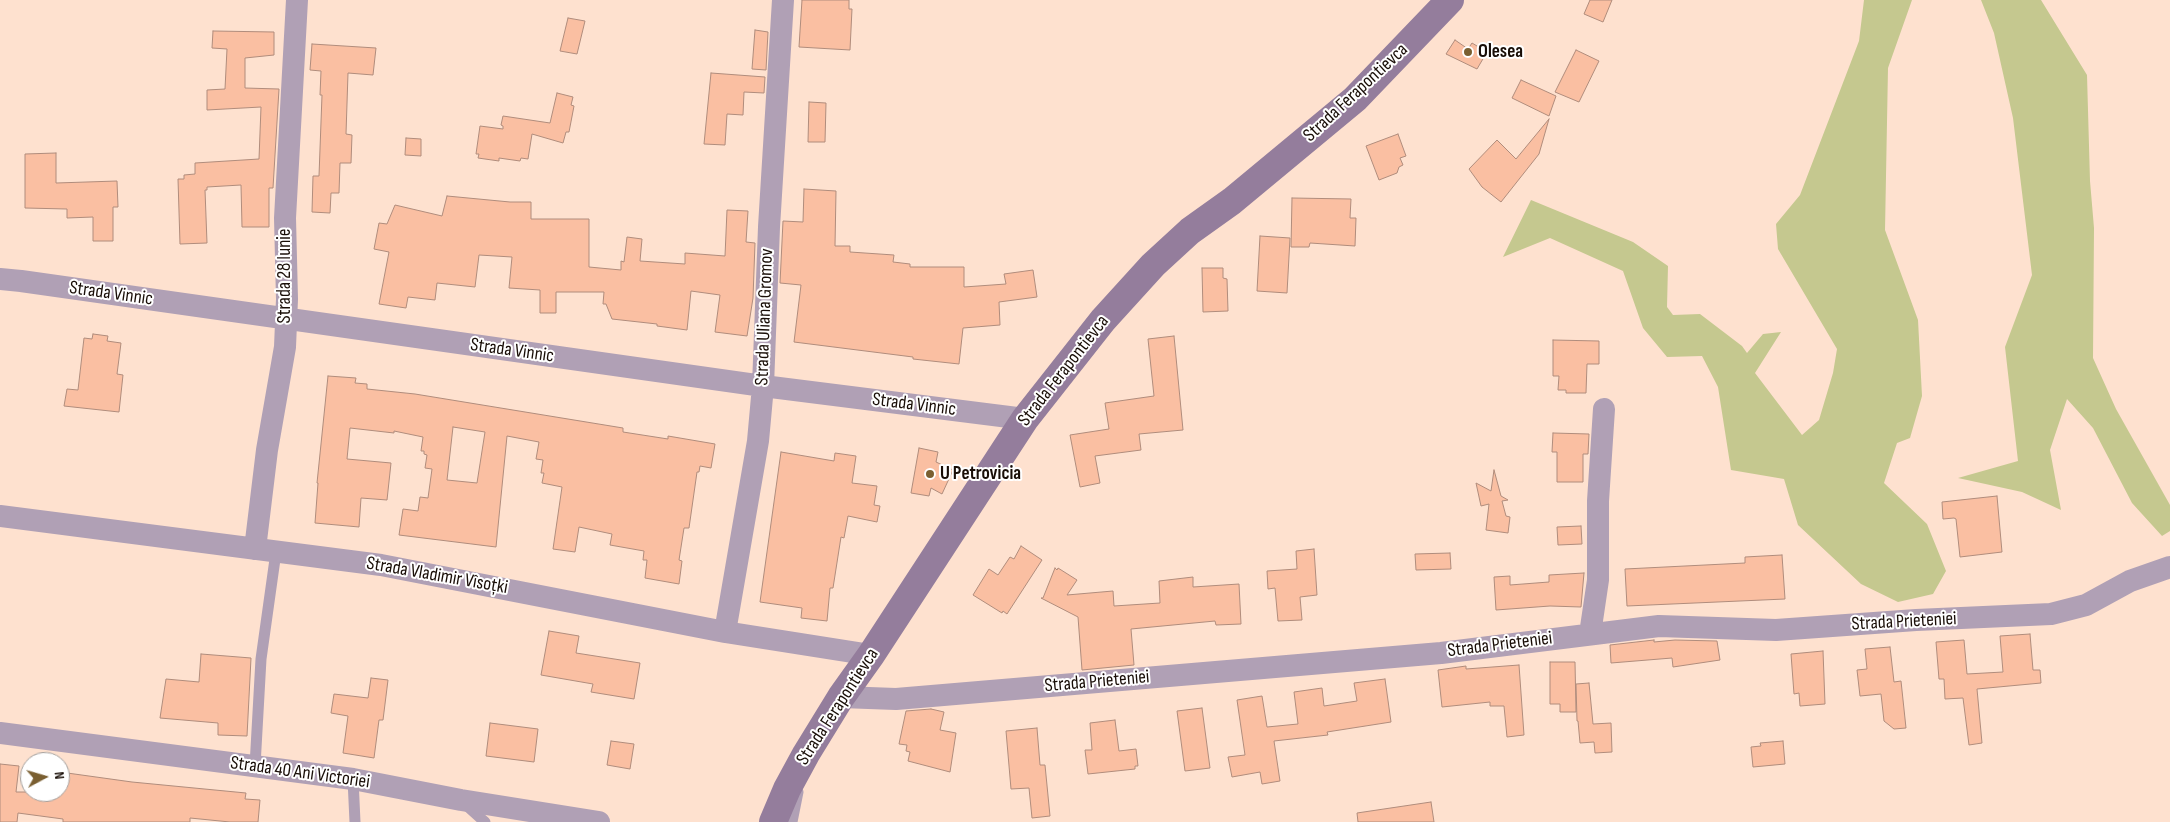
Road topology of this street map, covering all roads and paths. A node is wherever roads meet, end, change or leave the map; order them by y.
1 (298, 0) edge
2 (783, 0) edge
3 (1450, 0) edge
4 (0, 280) edge
5 (286, 319) junction
6 (763, 386) junction
7 (1604, 409) dead end
8 (1025, 419) junction
9 (0, 516) edge
10 (265, 551) junction
11 (2161, 570) edge
12 (725, 632) junction
13 (1590, 634) junction
14 (871, 655) junction
15 (841, 697) junction
16 (0, 733) edge
17 (806, 754) junction
18 (255, 766) junction
19 (353, 779) junction
20 (461, 800) junction
21 (355, 822) edge
22 (485, 822) edge
23 (599, 822) edge
24 (773, 822) edge
25 (792, 822) edge

1 - 5 street, Strada 28 Iunie
2 - 6 street, Strada Uliana Gromov
3 - 8 main road, Strada Ferapontievca
4 - 5 street, Strada Vinnic
5 - 6 street, Strada Vinnic
5 - 10 street, Strada 28 Iunie
6 - 8 street, Strada Vinnic
6 - 12 street, Strada Uliana Gromov
7 - 13 street
8 - 14 main road, Strada Ferapontievca
9 - 10 street, Strada Vladimir Vîsoțki
10 - 12 street, Strada Vladimir Vîsoțki
10 - 18 lane
11 - 13 street, Strada Prieteniei
12 - 14 street, Strada Vladimir Vîsoțki
13 - 15 street, Strada Prieteniei
14 - 15 main road, Strada Ferapontievca
15 - 17 main road, Strada Ferapontievca
16 - 18 street, Strada 40 Ani Victoriei
17 - 24 main road, Strada Ferapontievca
17 - 25 lane
18 - 19 street, Strada 40 Ani Victoriei
19 - 20 street, Strada 40 Ani Victoriei
19 - 21 lane
20 - 22 lane
20 - 23 street, Strada 40 Ani Victoriei

